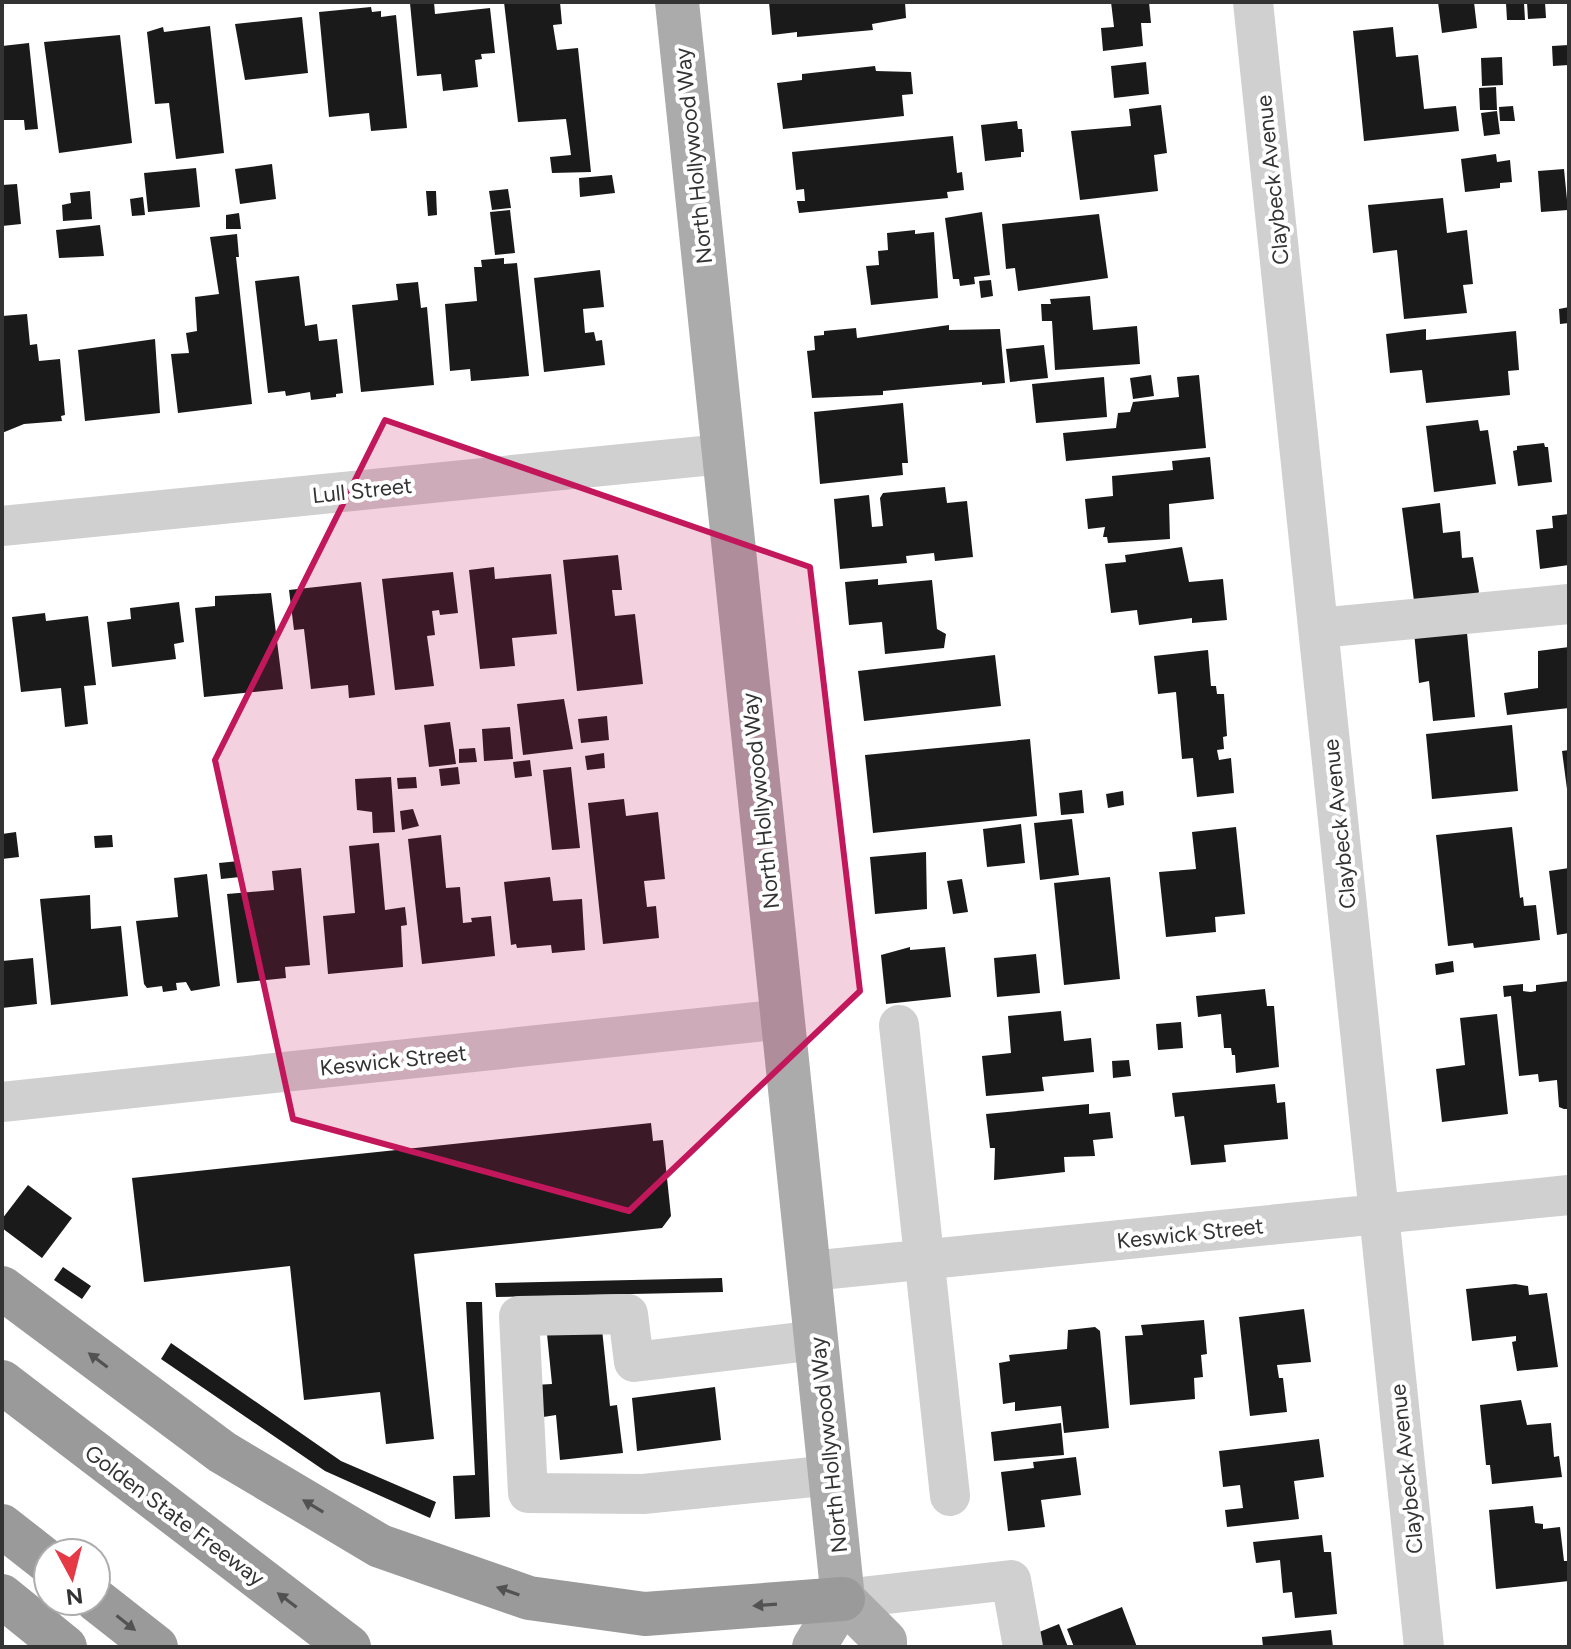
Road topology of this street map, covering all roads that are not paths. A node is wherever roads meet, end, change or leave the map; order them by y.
1 (677, 2) edge
2 (1253, 2) edge
3 (723, 454) junction
4 (2, 526) edge
5 (1569, 604) edge
6 (1319, 628) junction
7 (783, 1019) junction
8 (899, 1025) dead end
9 (2, 1102) edge
10 (1569, 1195) edge
11 (1381, 1214) junction
12 (924, 1260) junction
13 (810, 1271) junction
14 (2, 1288) edge
15 (817, 1340) junction
16 (2, 1382) edge
17 (832, 1475) junction
18 (950, 1496) dead end
19 (2, 1526) edge
20 (32, 1549) edge
21 (2, 1596) edge
22 (843, 1599) junction
23 (112, 1613) edge
24 (65, 1647) edge
25 (156, 1647) edge
26 (349, 1647) edge
27 (814, 1647) edge
28 (885, 1647) edge
29 (1023, 1647) edge
30 (1424, 1647) edge

1 - 3 main road, North Hollywood Way
2 - 6 street, Claybeck Avenue
3 - 4 street, Lull Street
3 - 7 main road, North Hollywood Way
5 - 6 street
6 - 11 street, Claybeck Avenue
7 - 9 street, Keswick Street
7 - 13 main road, North Hollywood Way
8 - 12 street
10 - 11 street, Keswick Street
11 - 12 street, Keswick Street
11 - 30 street, Claybeck Avenue
12 - 13 street, Keswick Street
12 - 18 street
13 - 15 main road, North Hollywood Way
22 -> 14 highway
15 - 17 main road, North Hollywood Way
15 - 17 street
26 -> 16 highway, Golden State Freeway
17 - 22 main road, North Hollywood Way
19 - 20 highway
21 - 24 highway
22 - 27 main road
22 - 28 main road
22 - 29 street
23 -> 25 highway

